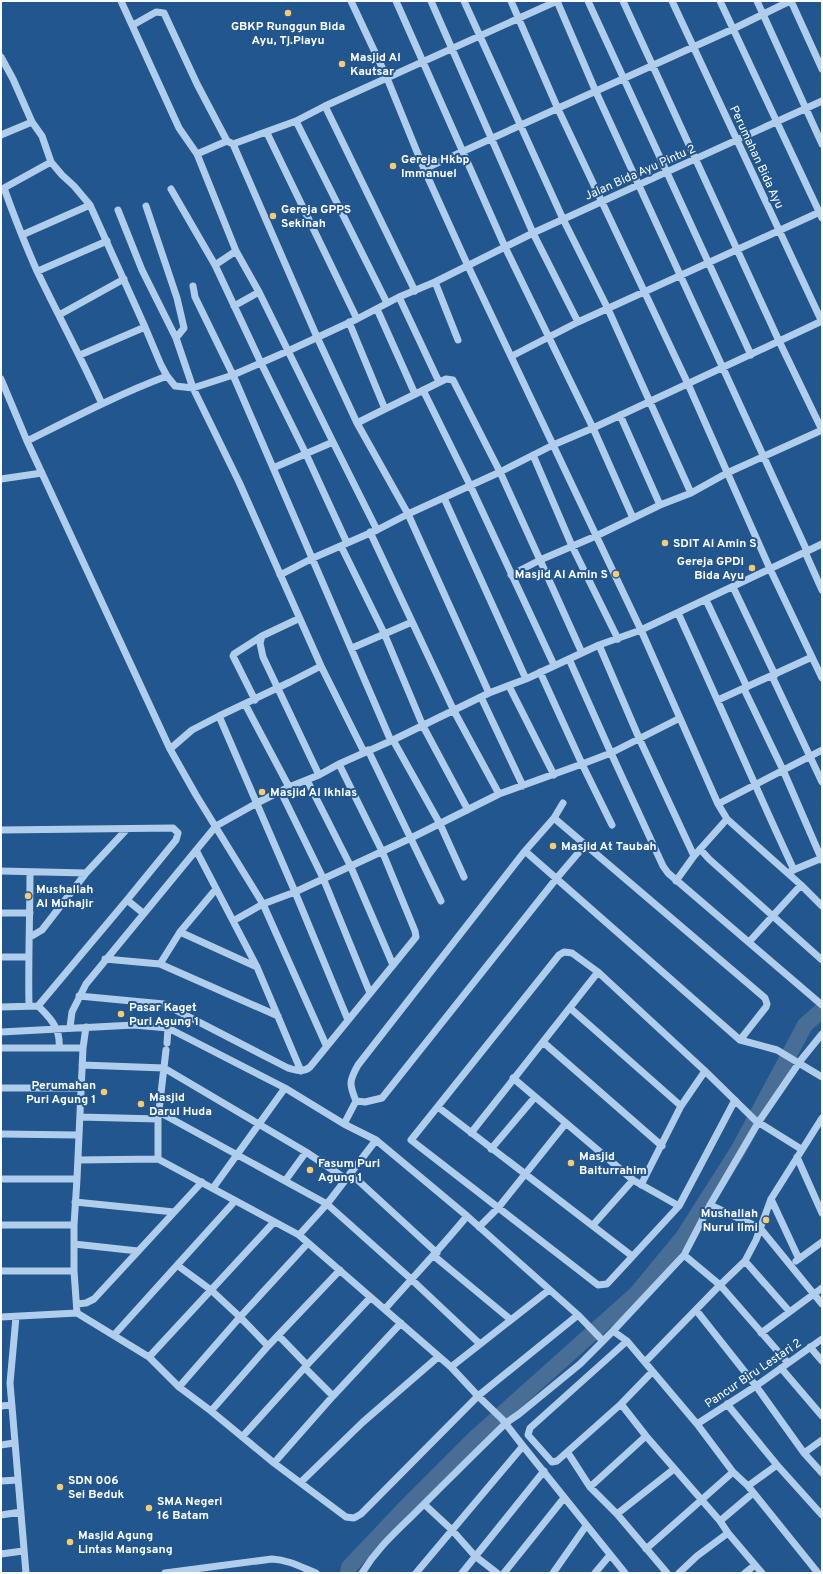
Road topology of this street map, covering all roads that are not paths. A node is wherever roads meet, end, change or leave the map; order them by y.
1 (121, 1) edge
2 (351, 1) edge
3 (396, 1) edge
4 (431, 1) edge
5 (464, 1) edge
6 (511, 1) edge
7 (557, 1) edge
8 (588, 1) edge
9 (623, 1) edge
10 (672, 1) edge
11 (720, 1) edge
12 (757, 1) edge
13 (790, 1) edge
14 (763, 14) junction
15 (519, 19) junction
16 (133, 26) junction
17 (733, 30) junction
18 (480, 36) junction
19 (693, 47) junction
20 (453, 49) junction
21 (1, 57) edge
22 (423, 62) junction
23 (652, 66) junction
24 (822, 68) edge
25 (387, 78) junction
26 (623, 79) junction
27 (596, 92) junction
28 (822, 101) edge
29 (325, 106) junction
30 (558, 109) junction
31 (805, 109) junction
32 (296, 121) junction
33 (32, 122) junction
34 (778, 122) junction
35 (522, 126) junction
36 (267, 133) junction
37 (1, 134) edge
38 (492, 139) junction
39 (737, 140) junction
40 (230, 143) junction
41 (822, 144) edge
42 (463, 152) junction
43 (198, 154) junction
44 (696, 159) junction
45 (51, 162) junction
46 (424, 169) junction
47 (668, 171) junction
48 (639, 185) junction
49 (2, 189) edge
50 (171, 189) dead end
51 (601, 202) junction
52 (90, 205) junction
53 (146, 206) dead end
54 (118, 210) dead end
55 (821, 214) edge
56 (563, 219) junction
57 (780, 231) junction
58 (533, 233) junction
59 (22, 235) junction
60 (107, 241) junction
61 (505, 247) junction
62 (738, 249) junction
63 (236, 251) junction
64 (709, 263) junction
65 (215, 265) junction
66 (468, 266) junction
67 (38, 271) junction
68 (680, 276) junction
69 (124, 279) junction
70 (434, 282) junction
71 (193, 286) dead end
72 (416, 290) junction
73 (259, 292) junction
74 (644, 292) junction
75 (400, 297) junction
76 (387, 303) junction
77 (234, 306) junction
78 (608, 309) junction
79 (377, 310) junction
80 (59, 315) junction
81 (357, 319) junction
82 (349, 322) junction
83 (578, 322) junction
84 (822, 322) edge
85 (145, 327) junction
86 (317, 337) junction
87 (549, 337) junction
88 (176, 338) junction
89 (458, 340) dead end
90 (779, 341) junction
91 (288, 351) junction
92 (80, 355) junction
93 (751, 355) junction
94 (512, 356) junction
95 (261, 363) junction
96 (723, 368) junction
97 (233, 375) junction
98 (167, 376) junction
99 (1, 379) edge
100 (439, 382) junction
101 (688, 384) junction
102 (193, 388) junction
103 (423, 390) junction
104 (415, 394) junction
105 (650, 402) junction
106 (102, 404) junction
107 (385, 409) junction
108 (620, 415) junction
109 (357, 423) junction
110 (593, 428) junction
111 (822, 430) edge
112 (27, 441) junction
113 (333, 442) junction
114 (552, 445) junction
115 (306, 454) junction
116 (533, 455) junction
117 (764, 457) junction
118 (274, 468) junction
119 (500, 472) junction
120 (42, 473) junction
121 (727, 473) junction
122 (1, 478) edge
123 (470, 485) junction
124 (691, 492) junction
125 (444, 498) junction
126 (660, 505) junction
127 (408, 514) junction
128 (633, 518) junction
129 (373, 531) junction
130 (596, 536) junction
131 (822, 544) edge
132 (344, 545) junction
133 (572, 546) junction
134 (806, 552) junction
135 (313, 558) junction
136 (540, 560) junction
137 (770, 569) junction
138 (280, 575) junction
139 (511, 575) junction
140 (733, 587) junction
141 (822, 590) edge
142 (706, 600) junction
143 (678, 613) junction
144 (298, 619) junction
145 (412, 622) junction
146 (641, 630) junction
147 (384, 633) junction
148 (262, 636) junction
149 (618, 639) junction
150 (599, 645) junction
151 (352, 648) junction
152 (582, 653) junction
153 (812, 657) junction
154 (569, 659) junction
155 (320, 666) junction
156 (554, 666) junction
157 (540, 672) junction
158 (773, 675) junction
159 (822, 678) edge
160 (526, 679) junction
161 (509, 686) junction
162 (745, 688) junction
163 (278, 689) junction
164 (489, 693) junction
165 (481, 697) junction
166 (255, 700) junction
167 (718, 700) junction
168 (245, 704) junction
169 (454, 711) junction
170 (219, 716) junction
171 (680, 718) junction
172 (423, 726) junction
173 (640, 738) junction
174 (392, 740) junction
175 (170, 749) junction
176 (822, 750) edge
177 (366, 751) junction
178 (611, 753) junction
179 (810, 756) junction
180 (339, 764) junction
181 (582, 764) junction
182 (783, 770) junction
183 (319, 775) junction
184 (554, 775) junction
185 (307, 780) junction
186 (822, 782) edge
187 (523, 786) junction
188 (754, 786) junction
189 (289, 787) junction
190 (281, 792) junction
191 (499, 794) junction
192 (257, 803) junction
193 (563, 803) dead end
194 (718, 804) junction
195 (468, 810) junction
196 (554, 818) junction
197 (727, 819) junction
198 (440, 824) junction
199 (612, 825) dead end
200 (216, 826) junction
201 (1, 830) edge
202 (126, 830) junction
203 (411, 838) junction
204 (585, 845) junction
205 (700, 849) junction
206 (196, 850) junction
207 (382, 851) junction
208 (525, 851) junction
209 (694, 856) junction
210 (822, 859) edge
211 (350, 865) junction
212 (1, 871) edge
213 (790, 871) junction
214 (30, 872) junction
215 (86, 874) junction
216 (464, 877) dead end
217 (324, 878) junction
218 (556, 879) junction
219 (676, 881) junction
220 (801, 885) junction
221 (216, 889) junction
222 (295, 892) junction
223 (127, 900) junction
224 (441, 900) dead end
225 (263, 904) junction
226 (822, 906) edge
227 (1, 913) edge
228 (30, 913) junction
229 (143, 913) junction
230 (773, 915) junction
231 (233, 921) junction
232 (180, 932) junction
233 (30, 937) junction
234 (749, 942) junction
235 (1, 957) edge
236 (28, 957) junction
237 (106, 959) junction
238 (822, 960) edge
239 (160, 964) junction
240 (393, 965) junction
241 (257, 967) junction
242 (598, 972) junction
243 (370, 993) junction
244 (79, 996) junction
245 (822, 1005) edge
246 (29, 1006) junction
247 (38, 1006) junction
248 (1, 1007) edge
249 (570, 1008) junction
250 (278, 1016) junction
251 (348, 1020) junction
252 (70, 1027) junction
253 (86, 1027) junction
254 (168, 1028) junction
255 (57, 1030) junction
256 (1, 1032) edge
257 (822, 1034) edge
258 (740, 1040) junction
259 (543, 1042) junction
260 (326, 1045) junction
261 (1, 1048) edge
262 (59, 1048) junction
263 (83, 1048) junction
264 (796, 1062) junction
265 (82, 1065) junction
266 (164, 1068) junction
267 (301, 1071) junction
268 (705, 1071) junction
269 (822, 1077) edge
270 (513, 1078) junction
271 (1, 1088) edge
272 (81, 1088) junction
273 (285, 1088) junction
274 (535, 1097) junction
275 (735, 1100) junction
276 (356, 1101) junction
277 (682, 1106) junction
278 (438, 1107) junction
279 (158, 1115) junction
280 (80, 1117) junction
281 (757, 1122) junction
282 (821, 1122) edge
283 (566, 1123) junction
284 (259, 1124) junction
285 (344, 1124) junction
286 (471, 1133) junction
287 (1, 1134) edge
288 (78, 1135) junction
289 (376, 1140) junction
290 (662, 1146) junction
291 (491, 1149) junction
292 (801, 1149) junction
293 (306, 1152) junction
294 (238, 1155) junction
295 (797, 1157) junction
296 (158, 1159) junction
297 (78, 1160) junction
298 (524, 1174) junction
299 (348, 1176) junction
300 (1, 1179) edge
301 (77, 1179) junction
302 (633, 1180) junction
303 (285, 1181) junction
304 (202, 1182) junction
305 (641, 1185) junction
306 (213, 1188) junction
307 (235, 1200) junction
308 (771, 1200) junction
309 (75, 1202) junction
310 (327, 1204) junction
311 (710, 1205) junction
312 (679, 1206) junction
313 (498, 1208) junction
314 (174, 1212) junction
315 (822, 1213) edge
316 (467, 1216) junction
317 (274, 1222) junction
318 (1, 1225) edge
319 (74, 1225) junction
320 (593, 1226) junction
321 (480, 1227) junction
322 (760, 1228) junction
323 (299, 1235) junction
324 (308, 1242) junction
325 (822, 1242) edge
326 (74, 1244) junction
327 (138, 1251) junction
328 (435, 1254) junction
329 (632, 1256) junction
330 (684, 1256) junction
331 (800, 1258) junction
332 (745, 1261) junction
333 (177, 1265) junction
334 (791, 1265) junction
335 (340, 1270) junction
336 (1, 1271) edge
337 (74, 1271) junction
338 (411, 1278) junction
339 (720, 1285) junction
340 (822, 1288) edge
341 (211, 1290) junction
342 (549, 1290) junction
343 (814, 1294) junction
344 (370, 1298) junction
345 (76, 1304) junction
346 (822, 1304) edge
347 (385, 1309) junction
348 (696, 1310) junction
349 (789, 1311) junction
350 (77, 1313) junction
351 (1, 1317) edge
352 (16, 1317) junction
353 (240, 1317) junction
354 (580, 1317) junction
355 (510, 1319) junction
356 (400, 1323) junction
357 (614, 1331) junction
358 (761, 1333) junction
359 (114, 1335) junction
360 (279, 1336) junction
361 (600, 1338) junction
362 (822, 1339) edge
363 (627, 1341) junction
364 (480, 1344) junction
365 (268, 1346) junction
366 (810, 1347) junction
367 (149, 1357) junction
368 (438, 1357) junction
369 (645, 1362) junction
370 (822, 1362) edge
371 (784, 1365) junction
372 (306, 1366) junction
373 (451, 1367) junction
374 (652, 1372) junction
375 (756, 1386) junction
376 (179, 1387) junction
377 (333, 1396) junction
378 (478, 1396) junction
379 (621, 1404) junction
380 (727, 1404) junction
381 (12, 1405) junction
382 (1, 1406) edge
383 (211, 1411) junction
384 (822, 1416) edge
385 (504, 1421) junction
386 (697, 1424) junction
387 (646, 1436) junction
388 (242, 1437) junction
389 (822, 1440) edge
390 (14, 1443) junction
391 (1, 1445) edge
392 (522, 1446) junction
393 (568, 1453) junction
394 (804, 1453) junction
395 (274, 1464) junction
396 (777, 1465) junction
397 (674, 1469) junction
398 (544, 1471) junction
399 (733, 1472) junction
400 (822, 1474) edge
401 (18, 1480) junction
402 (1, 1481) edge
403 (301, 1482) junction
404 (748, 1486) junction
405 (590, 1487) junction
406 (753, 1493) junction
407 (564, 1498) junction
408 (701, 1500) junction
409 (424, 1504) junction
410 (21, 1512) junction
411 (617, 1514) junction
412 (1, 1515) edge
413 (822, 1515) edge
414 (720, 1521) junction
415 (586, 1526) junction
416 (452, 1530) junction
417 (728, 1533) junction
418 (646, 1549) junction
419 (23, 1552) junction
420 (1, 1554) edge
421 (610, 1555) junction
422 (475, 1556) junction
423 (755, 1565) junction
424 (205, 1571) edge
425 (26, 1573) edge
426 (165, 1573) edge
427 (316, 1573) edge
428 (362, 1573) edge
429 (416, 1573) edge
430 (462, 1573) edge
431 (497, 1573) edge
432 (504, 1573) edge
433 (553, 1573) edge
434 (595, 1573) edge
435 (625, 1573) edge
436 (667, 1573) edge
437 (679, 1573) edge
438 (745, 1573) edge
439 (762, 1573) edge
440 (818, 1573) edge

1 - 16 street
2 - 25 street
3 - 22 street
4 - 20 street
5 - 18 street
6 - 15 street
7 - 15 street
7 - 27 street
8 - 26 street
9 - 23 street
10 - 19 street, Perumahan Bida Ayu
11 - 17 street
12 - 14 street
13 - 14 street
13 - 24 street
14 - 17 street
14 - 31 street
15 - 18 street
15 - 30 street
16 - 40 street
16 - 43 street
17 - 19 street
17 - 34 street
18 - 20 street
18 - 35 street
19 - 23 street
19 - 39 street, Perumahan Bida Ayu
20 - 22 street
20 - 38 street
21 - 33 street
22 - 25 street
22 - 42 street
23 - 26 street
23 - 44 street
25 - 29 street
25 - 46 street
26 - 27 street
26 - 47 street
27 - 30 street
27 - 48 street
28 - 31 street, Jalan Bida Ayu Pintu 2
29 - 32 street
29 - 72 street
30 - 35 street
30 - 51 street
31 - 34 street, Jalan Bida Ayu Pintu 2
31 - 41 street
32 - 36 street
32 - 76 street
33 - 37 street
33 - 45 street
34 - 39 street, Jalan Bida Ayu Pintu 2
34 - 55 street
35 - 38 street
35 - 56 street
36 - 40 street
36 - 81 street
38 - 42 street
38 - 58 street
39 - 44 street, Jalan Bida Ayu Pintu 2
39 - 57 street, Perumahan Bida Ayu
40 - 43 street
40 - 86 street
42 - 46 street
42 - 61 street
43 - 63 street
44 - 47 street, Jalan Bida Ayu Pintu 2
44 - 62 street
45 - 49 street
45 - 52 street
46 - 66 street
47 - 48 street, Jalan Bida Ayu Pintu 2
47 - 64 street
48 - 51 street, Jalan Bida Ayu Pintu 2
48 - 68 street
49 - 59 street
50 - 65 street
51 - 56 street, Jalan Bida Ayu Pintu 2
51 - 74 street
52 - 59 street
52 - 60 street
53 - 88 street
54 - 88 street
55 - 57 street
56 - 58 street, Jalan Bida Ayu Pintu 2
56 - 78 street
57 - 62 street
57 - 84 street, Perumahan Bida Ayu
58 - 61 street, Jalan Bida Ayu Pintu 2
58 - 83 street
59 - 67 street
60 - 67 street
60 - 69 street
61 - 66 street, Jalan Bida Ayu Pintu 2
61 - 87 street
62 - 64 street
62 - 90 street
63 - 65 street
63 - 73 street
64 - 68 street
64 - 93 street
65 - 77 street
66 - 70 street, Jalan Bida Ayu Pintu 2
66 - 94 street
67 - 80 street
68 - 74 street
68 - 96 street
69 - 80 street
69 - 85 street
70 - 72 street, Jalan Bida Ayu Pintu 2
70 - 89 street
71 - 97 street
72 - 75 street, Jalan Bida Ayu Pintu 2
73 - 77 street
73 - 91 street
74 - 78 street
74 - 101 street
75 - 76 street, Jalan Bida Ayu Pintu 2
75 - 100 street
76 - 79 street, Jalan Bida Ayu Pintu 2
77 - 95 street
78 - 83 street
78 - 105 street
79 - 81 street, Jalan Bida Ayu Pintu 2
79 - 104 street
80 - 92 street
81 - 82 street, Jalan Bida Ayu Pintu 2
82 - 86 street, Jalan Bida Ayu Pintu 2
82 - 107 street
83 - 87 street
84 - 90 street
85 - 92 street
85 - 98 street
86 - 91 street, Jalan Bida Ayu Pintu 2
86 - 109 street
87 - 94 street
87 - 110 street
88 - 102 street
90 - 93 street
90 - 111 street
91 - 95 street, Jalan Bida Ayu Pintu 2
91 - 113 street
92 - 106 street
93 - 96 street
94 - 114 street
95 - 97 street, Jalan Bida Ayu Pintu 2
95 - 115 street
96 - 101 street
96 - 117 street
97 - 102 street, Jalan Bida Ayu Pintu 2
97 - 118 street
98 - 102 street
98 - 106 street
99 - 112 street
100 - 103 street
100 - 119 street
101 - 105 street
101 - 121 street
102 - 138 street
103 - 104 street
103 - 123 street
104 - 107 street
105 - 108 street
105 - 124 street
106 - 112 street
107 - 109 street
108 - 110 street
108 - 126 street
109 - 127 street
110 - 114 street
110 - 128 street
111 - 117 street
112 - 120 street
113 - 115 street
113 - 129 street
114 - 116 street
114 - 130 street
115 - 118 street
115 - 132 street
116 - 119 street
116 - 133 street
117 - 121 street
117 - 134 street
118 - 135 street
119 - 123 street
119 - 136 street
120 - 122 street
120 - 175 street
121 - 124 street
121 - 137 street
123 - 125 street
123 - 139 street
124 - 126 street
125 - 127 street
125 - 160 street
126 - 128 street
127 - 129 street
127 - 164 street
128 - 130 street
129 - 132 street
129 - 145 street
130 - 133 street
130 - 146 street
131 - 134 street
132 - 135 street
132 - 147 street
133 - 136 street
133 - 149 street
134 - 137 street
134 - 141 street
135 - 138 street
135 - 151 street
136 - 139 street
136 - 152 street
137 - 140 street
137 - 153 street
138 - 144 street
139 - 156 street
140 - 142 street
140 - 158 street
142 - 143 street
142 - 162 street
143 - 146 street
143 - 167 street
144 - 148 street
144 - 155 street
145 - 147 street
145 - 169 street
146 - 149 street
146 - 171 street
147 - 151 street
147 - 172 street
148 - 163 street
148 - 166 street
149 - 150 street
150 - 152 street
150 - 173 street
151 - 174 street
152 - 154 street
153 - 158 street
153 - 159 street
154 - 156 street
154 - 178 street
155 - 163 street
155 - 177 street
156 - 157 street
157 - 160 street
157 - 181 street
158 - 162 street
158 - 179 street
160 - 161 street
161 - 164 street
161 - 184 street
162 - 167 street
162 - 182 street
163 - 166 street
163 - 183 street
164 - 165 street
165 - 169 street
165 - 187 street
166 - 168 street
167 - 188 street
168 - 170 street
168 - 189 street
169 - 172 street
169 - 191 street
170 - 175 street
170 - 192 street
171 - 173 street
171 - 194 street
172 - 174 street
172 - 195 street
173 - 178 street
173 - 209 street
174 - 177 street
174 - 198 street
175 - 200 street
176 - 179 street
177 - 180 street
177 - 203 street
178 - 181 street
178 - 219 street
179 - 182 street
179 - 186 street
180 - 183 street
180 - 207 street
181 - 184 street
181 - 199 street
182 - 188 street
182 - 210 street
183 - 185 street
184 - 187 street
185 - 189 street
185 - 211 street
187 - 191 street
188 - 194 street
188 - 213 street
189 - 190 street
190 - 192 street
190 - 217 street
191 - 195 street
192 - 200 street
192 - 222 street
193 - 196 street
194 - 197 street
195 - 198 street
196 - 204 street
196 - 208 street
197 - 205 street
197 - 213 street
198 - 203 street
198 - 216 street
200 - 206 street
200 - 225 street
201 - 202 street
202 - 215 street
202 - 223 street
203 - 207 street
203 - 224 street
204 - 218 street
204 - 258 street
205 - 209 street
205 - 230 street
206 - 221 street
206 - 229 street
207 - 211 street
207 - 240 street
208 - 218 street
208 - 276 street
209 - 219 street
210 - 213 street
211 - 217 street
211 - 240 street
212 - 214 street
213 - 220 street
214 - 215 street
214 - 228 street
215 - 233 street
217 - 222 street
217 - 243 street
218 - 258 street
218 - 276 street
219 - 234 street
220 - 226 street
220 - 230 street
221 - 231 street
221 - 232 street
222 - 225 street
222 - 251 street
223 - 229 street
223 - 247 street
225 - 231 street
225 - 260 street
227 - 228 street
228 - 233 street
229 - 237 street
230 - 234 street
230 - 238 street
231 - 241 street
232 - 239 street
232 - 241 street
233 - 236 street
234 - 245 street
235 - 236 street
236 - 246 street
237 - 239 street
237 - 244 street
239 - 250 street
240 - 243 street
241 - 250 street
242 - 249 street
242 - 268 street
242 - 278 street
243 - 251 street
244 - 252 street
244 - 267 street
246 - 247 street
246 - 248 street
247 - 255 street
249 - 259 street
249 - 277 street
250 - 267 street
251 - 260 street
252 - 253 street
252 - 255 street
253 - 254 street
253 - 263 street
254 - 266 street
254 - 273 street
255 - 256 street
255 - 262 street
257 - 264 street
258 - 264 street
259 - 270 street
259 - 290 street
260 - 267 street
261 - 262 street
262 - 263 street
263 - 265 street
264 - 269 street
264 - 281 street
265 - 266 street
265 - 272 street
266 - 279 street
266 - 284 street
268 - 275 street
268 - 277 street
270 - 274 street
270 - 286 street
271 - 272 street
272 - 280 street
273 - 284 street
273 - 285 street
274 - 283 street
274 - 291 street
275 - 281 street
275 - 312 street
276 - 285 street
277 - 290 street
278 - 286 street
278 - 313 street
279 - 280 street
279 - 294 street
279 - 296 street
280 - 288 street
281 - 292 street
281 - 311 street
282 - 292 street
283 - 298 street
283 - 302 street
284 - 293 street
284 - 294 street
285 - 289 street
286 - 291 street
287 - 288 street
288 - 297 street
289 - 299 street
289 - 316 street
290 - 305 street
291 - 298 street
292 - 295 street
293 - 299 street
293 - 303 street
294 - 303 street
294 - 306 street
295 - 308 street
295 - 315 street
296 - 297 street
296 - 304 street
297 - 301 street
298 - 313 street
298 - 320 street
299 - 310 street
299 - 328 street
300 - 301 street
301 - 309 street
302 - 305 street
302 - 320 street
303 - 310 street
304 - 306 street
304 - 314 street
305 - 312 street
306 - 307 street
307 - 317 street
307 - 333 street
308 - 322 street
308 - 331 street
309 - 314 street
309 - 319 street
310 - 323 street
310 - 338 street
311 - 322 street
311 - 330 street
312 - 329 street
313 - 321 street
313 - 329 street
314 - 327 street
316 - 321 street
316 - 328 street
317 - 323 street
317 - 341 street
318 - 319 street
319 - 326 street
320 - 329 street
321 - 342 street
322 - 332 street
322 - 334 street
323 - 324 street
324 - 335 street
324 - 353 street
325 - 331 street
326 - 327 street
326 - 337 street
327 - 345 street
328 - 338 street
328 - 355 street
330 - 339 street
330 - 357 street
331 - 334 street
332 - 339 street
332 - 349 street
333 - 341 street
333 - 359 street
334 - 343 street
335 - 344 street
335 - 360 street
336 - 337 street
337 - 345 street
338 - 347 street
338 - 364 street
339 - 348 street
339 - 358 street
340 - 343 street
341 - 353 street
341 - 367 street
342 - 354 street
342 - 355 street
343 - 346 street
343 - 349 street
344 - 347 street
344 - 372 street
345 - 350 street
347 - 356 street
348 - 369 street
348 - 375 street
349 - 358 street
350 - 352 street
350 - 359 street
351 - 352 street
352 - 381 street
353 - 365 street
353 - 376 street
354 - 361 street
354 - 378 street
355 - 364 street
356 - 368 street
356 - 377 street
357 - 361 street
357 - 363 street
358 - 371 street
359 - 367 street
360 - 365 street
360 - 372 street
361 - 385 street
362 - 366 street, Pancur Biru Lestari 2
363 - 369 street
363 - 393 street
364 - 373 street
365 - 383 street
366 - 370 street
366 - 371 street, Pancur Biru Lestari 2
367 - 376 street
368 - 373 street
368 - 403 street
369 - 374 street
371 - 375 street, Pancur Biru Lestari 2
371 - 384 street
372 - 377 street
372 - 388 street
373 - 378 street
374 - 379 street
374 - 386 street
375 - 380 street, Pancur Biru Lestari 2
375 - 394 street
376 - 383 street
377 - 395 street
378 - 385 street
378 - 403 street
379 - 387 street
379 - 393 street
380 - 386 street, Pancur Biru Lestari 2
380 - 396 street
381 - 382 street
381 - 390 street
383 - 388 street
385 - 392 street
385 - 409 street
386 - 399 street
387 - 397 street
387 - 405 street
388 - 395 street
389 - 394 street
390 - 391 street
390 - 401 street
392 - 398 street
392 - 416 street
393 - 405 street
394 - 400 street
395 - 403 street
396 - 404 street
396 - 413 street
397 - 408 street
397 - 411 street
398 - 407 street
398 - 422 street
399 - 404 street
399 - 408 street
401 - 402 street
401 - 410 street
404 - 406 street
405 - 411 street
406 - 414 street
406 - 440 street
407 - 415 street
407 - 432 street
408 - 414 street
408 - 418 street
409 - 416 street
409 - 428 street
410 - 412 street
410 - 419 street
411 - 418 street
414 - 417 street
415 - 421 street
415 - 433 street
416 - 422 street
416 - 429 street
417 - 423 street
417 - 437 street
418 - 436 street
419 - 420 street
419 - 425 street
421 - 434 street
421 - 435 street
422 - 430 street
422 - 431 street
423 - 438 street
423 - 439 street
424 - 426 street
424 - 427 street

